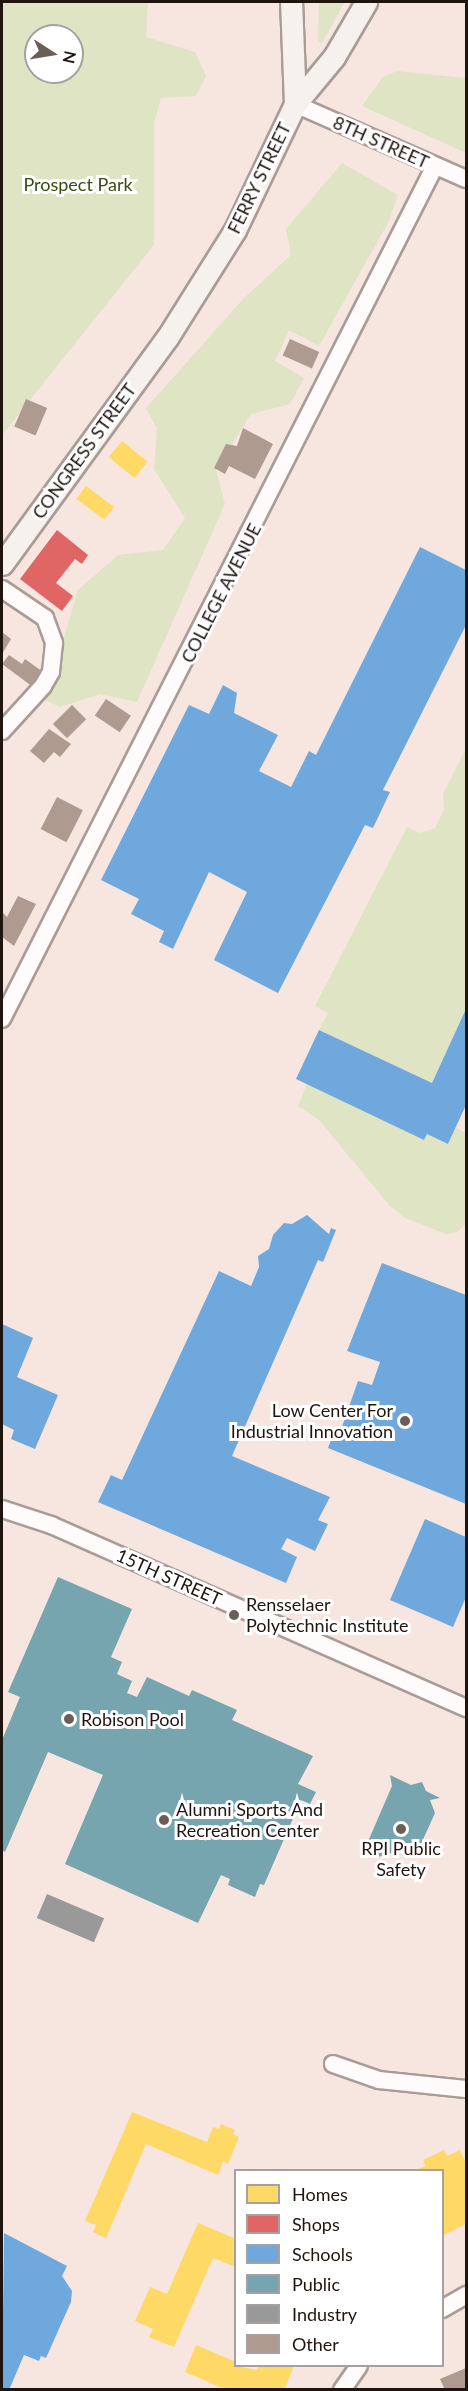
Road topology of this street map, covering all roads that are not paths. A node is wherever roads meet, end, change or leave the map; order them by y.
1 (291, 2) edge
2 (366, 2) edge
3 (295, 104) junction
4 (435, 166) junction
5 (466, 179) edge
6 (167, 338) joint
7 (2, 564) edge
8 (2, 590) edge
9 (2, 731) edge
10 (2, 1019) edge
11 (2, 1509) edge
12 (466, 1708) edge
13 (333, 2064) dead end
14 (466, 2089) edge
15 (466, 2295) edge
16 (444, 2308) edge
17 (358, 2367) edge
18 (342, 2390) edge

1 - 3 main road, FERRY STREET
2 - 3 main road
3 - 4 street, 8TH STREET
3 - 6 main road, FERRY STREET
4 - 5 street, 8TH STREET
4 - 10 street, COLLEGE AVENUE
6 - 7 main road, CONGRESS STREET
8 - 9 street
11 - 12 street, 15TH STREET
13 - 14 street
15 - 16 street
17 - 18 street

